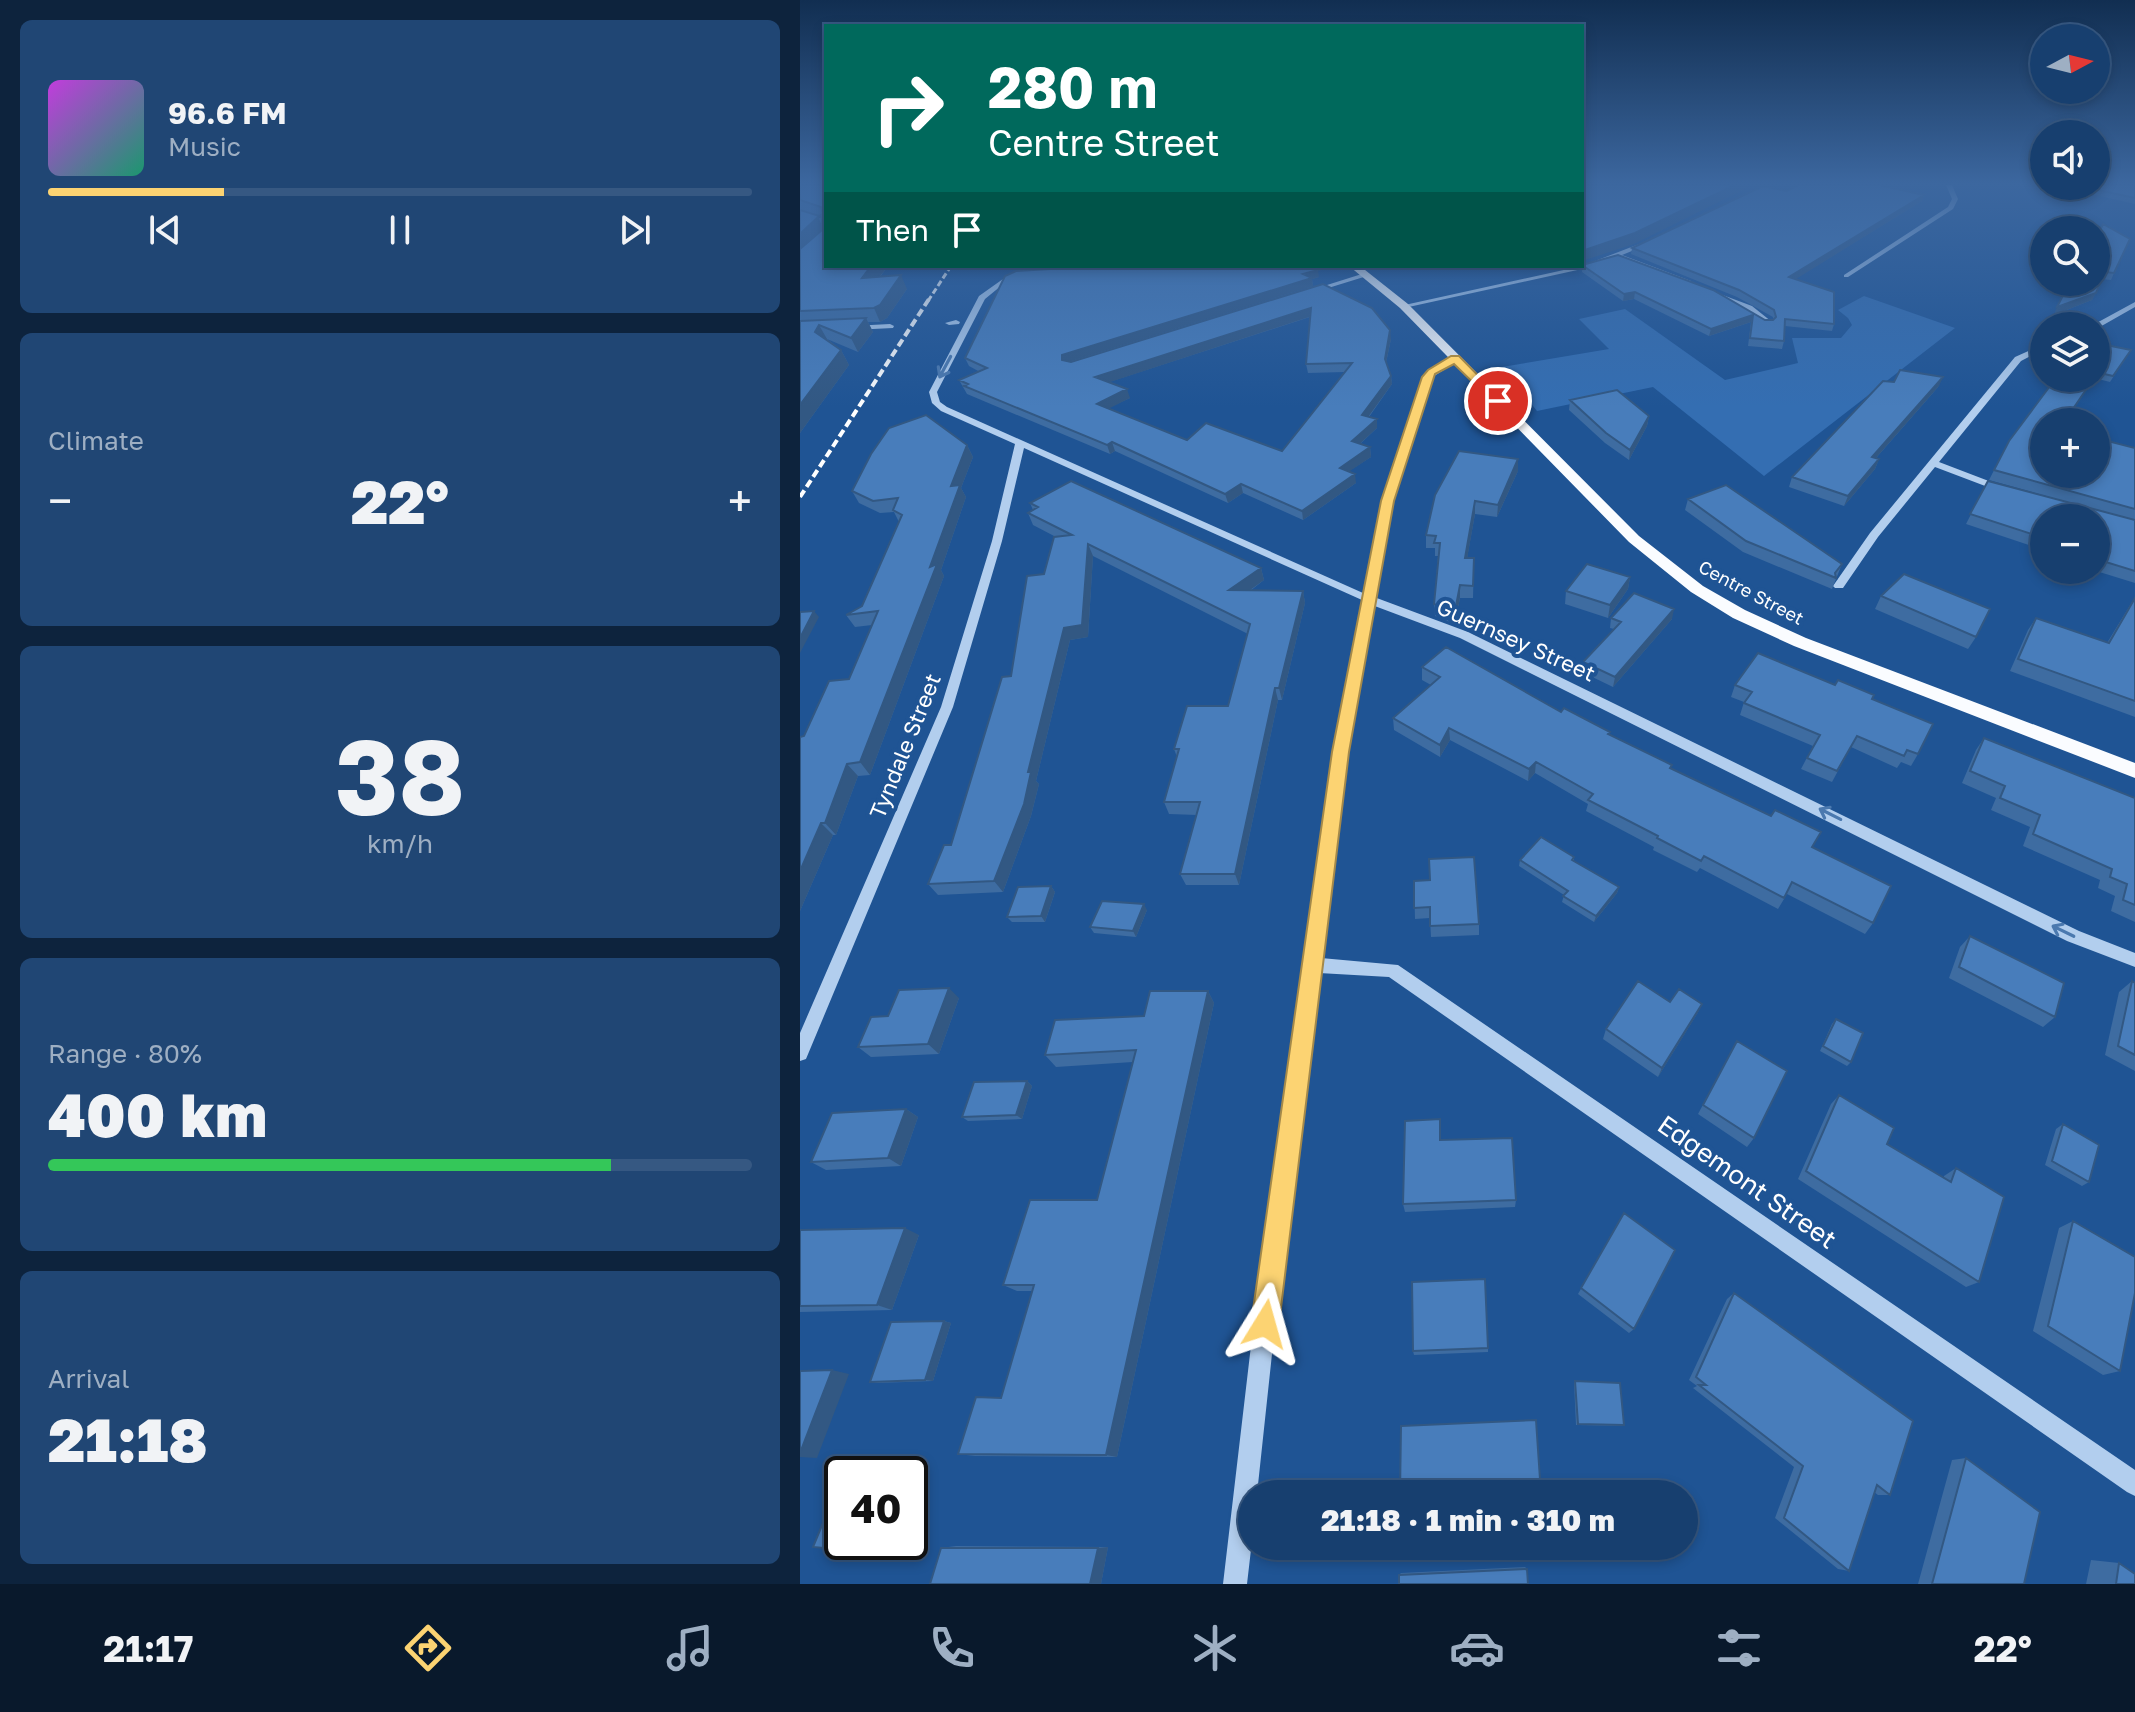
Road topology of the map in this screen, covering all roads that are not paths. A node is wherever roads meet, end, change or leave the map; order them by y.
1 (1610, 259) edge
2 (1627, 259) edge
3 (1872, 259) edge
4 (1584, 267) edge
5 (1033, 268) edge
6 (1356, 268) edge
7 (1577, 268) edge
8 (1365, 275) junction
9 (1846, 276) dead end
10 (1696, 285) edge
11 (1709, 291) edge
12 (1297, 296) edge
13 (2135, 304) edge
14 (1404, 306) junction
15 (2110, 318) edge
16 (1768, 322) edge
17 (890, 326) dead end
18 (845, 328) edge
19 (2030, 353) edge
20 (1455, 359) junction
21 (1020, 444) junction
22 (1933, 463) junction
23 (2022, 495) edge
24 (1839, 586) edge
25 (1368, 599) junction
26 (2135, 771) edge
27 (2135, 960) edge
28 (1314, 965) junction
29 (800, 1053) edge
30 (2135, 1484) edge
31 (1235, 1584) edge

1 - 4 street
2 - 10 street
3 - 9 street
5 -> 21 street, Guernsey Street
6 - 8 main road, Centre Street
7 - 14 street
8 - 12 street
8 - 14 main road, Centre Street
11 - 16 street
13 - 15 street
14 - 20 main road, Centre Street
17 - 18 street
19 - 22 street
20 - 25 street
20 - 26 main road, Centre Street
21 - 25 street, Guernsey Street
21 - 29 street, Tyndale Street
22 - 23 street
22 - 24 street
27 -> 25 street, Guernsey Street
25 - 28 street
28 - 30 street, Edgemont Street
28 - 31 street

